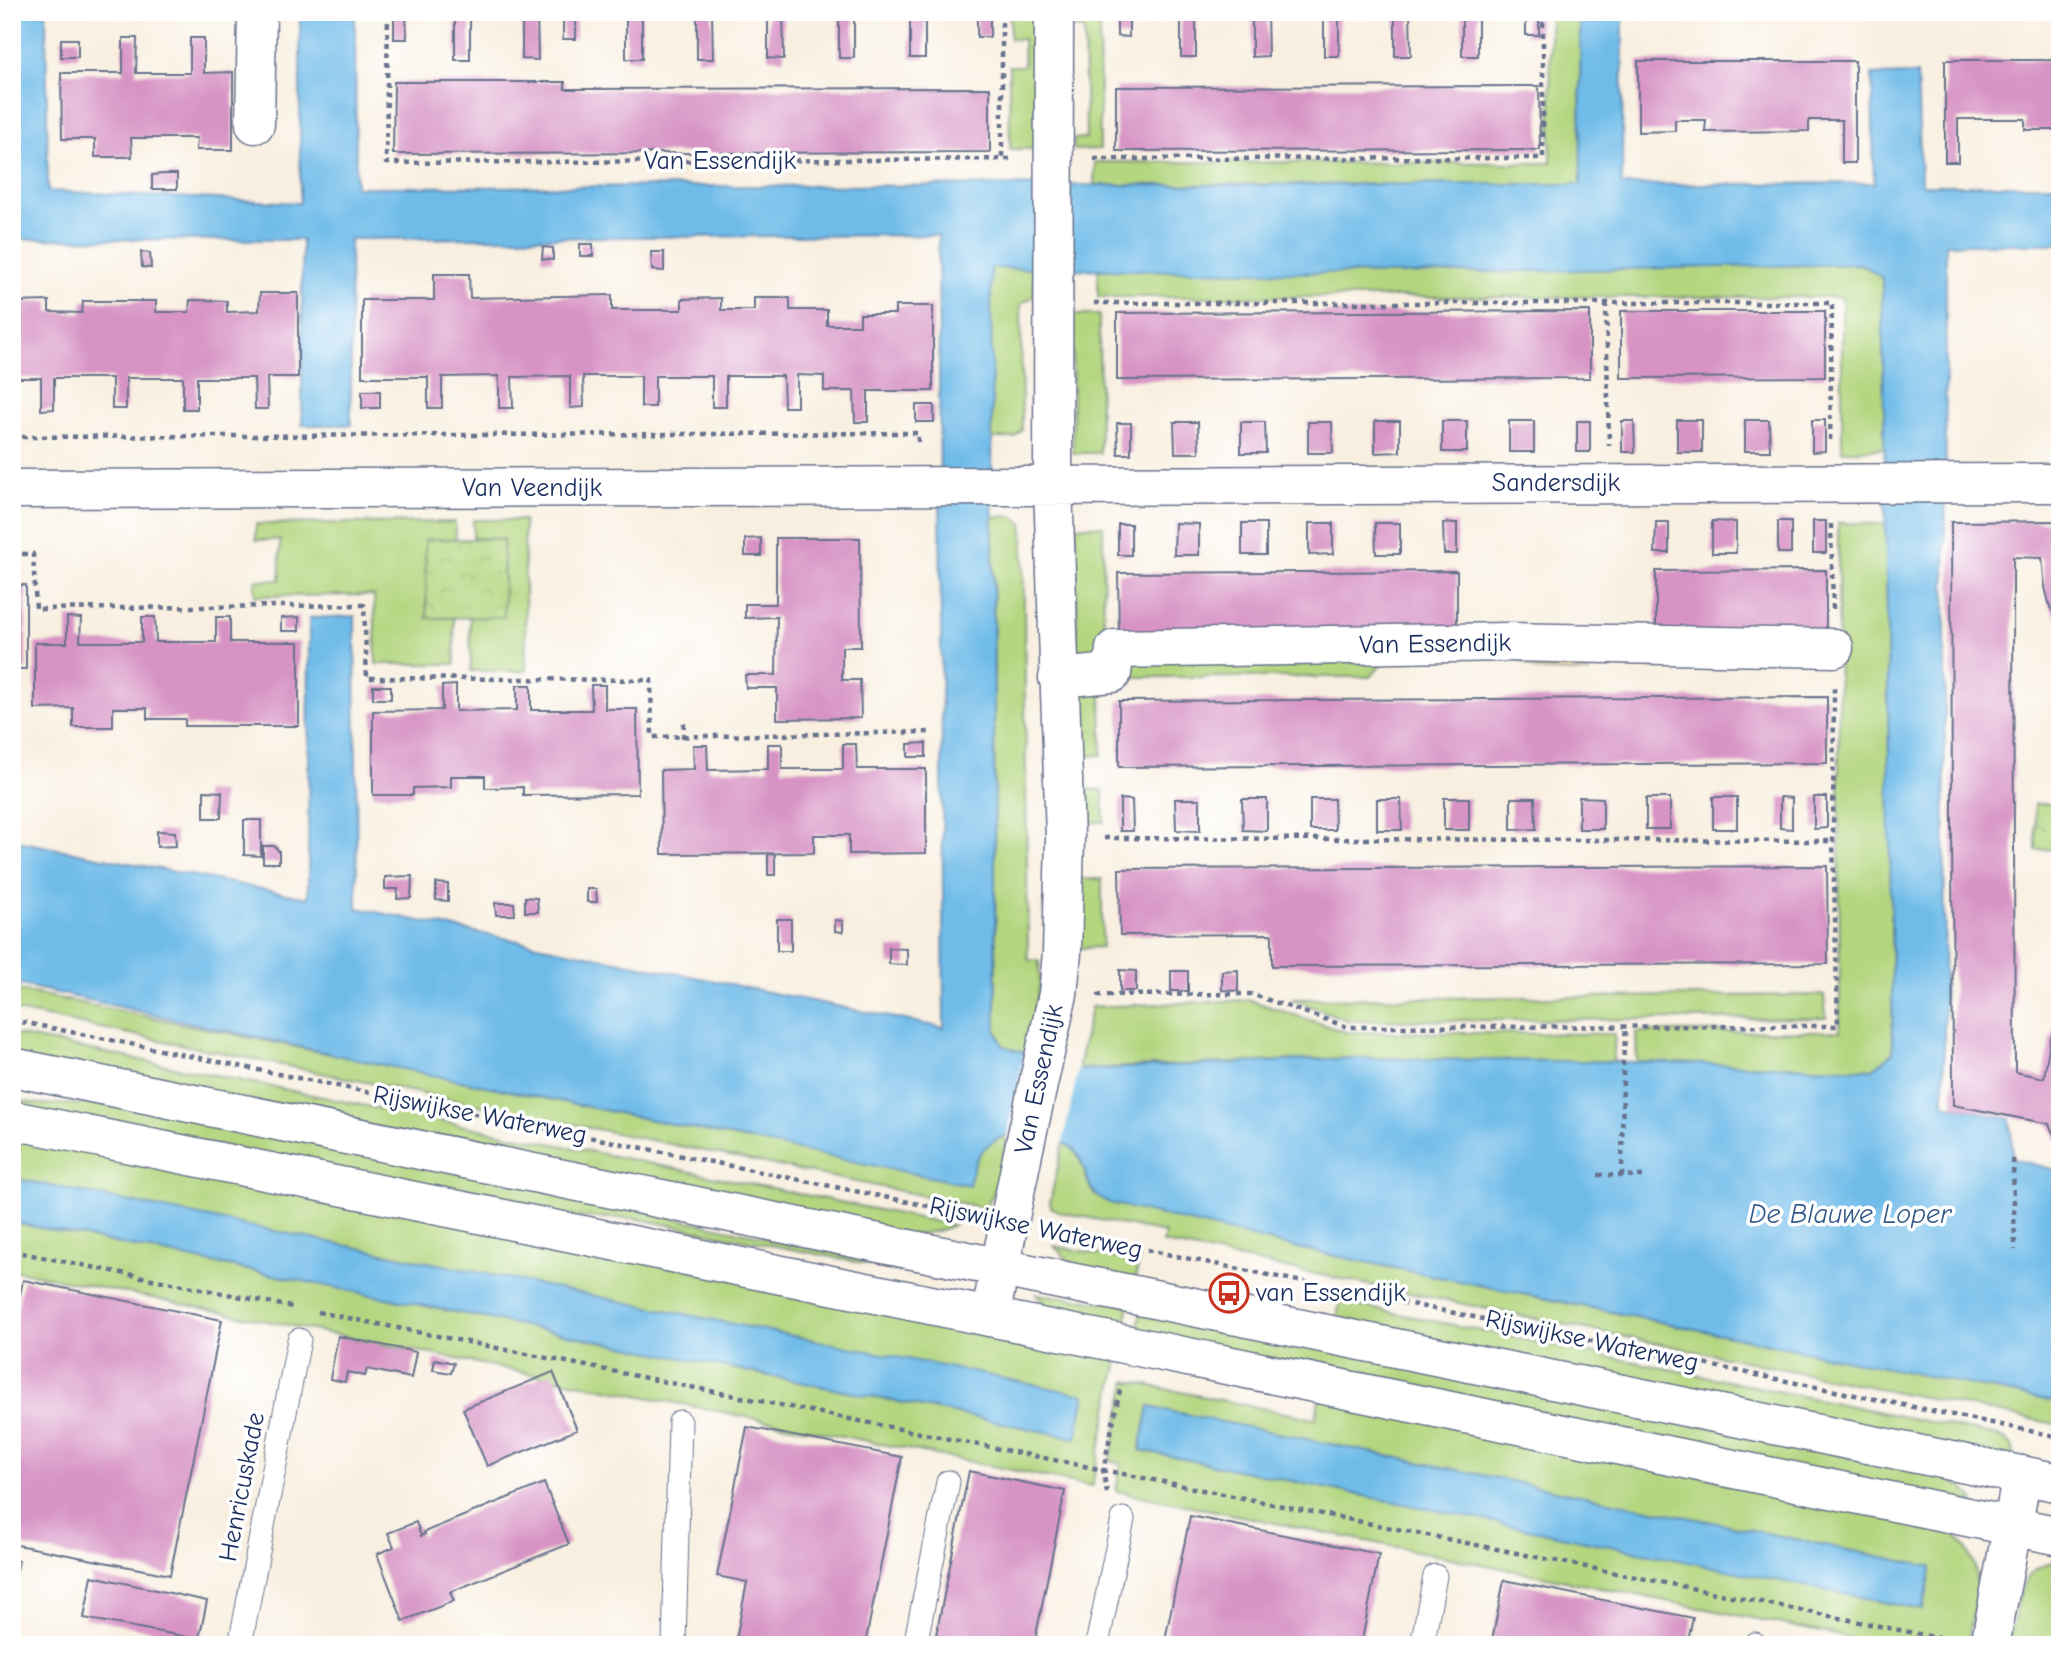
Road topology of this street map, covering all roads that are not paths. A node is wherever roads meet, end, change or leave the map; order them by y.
1 (257, 12) edge
2 (1054, 12) edge
3 (255, 124) dead end
4 (2060, 483) edge
5 (1052, 485) junction
6 (12, 489) edge
7 (1834, 648) road end
8 (1058, 678) junction
9 (12, 1067) edge
10 (12, 1121) edge
11 (1001, 1266) junction
12 (990, 1317) junction
13 (299, 1340) dead end
14 (680, 1422) dead end
15 (2022, 1475) junction
16 (948, 1482) dead end
17 (2060, 1483) edge
18 (1123, 1518) dead end
19 (2012, 1526) junction
20 (2060, 1536) edge
21 (1435, 1576) dead end
22 (1973, 1643) edge
23 (240, 1645) edge
24 (674, 1645) edge
25 (915, 1645) edge
26 (1097, 1645) edge
27 (1422, 1645) edge

1 - 3 street
2 - 5 street, Van Essendijk
4 - 5 street, Sandersdijk
5 - 6 street, Van Veendijk
5 - 8 street, Van Essendijk
7 - 8 street, Van Essendijk
8 - 11 street, Van Essendijk
9 - 11 street, Rijswijkse Waterweg
10 - 12 street
11 - 12 street, Van Essendijk
11 - 15 street, Rijswijkse Waterweg
12 - 19 street
13 - 23 lane, Henricuskade
14 - 24 lane
15 - 17 street, Rijswijkse Waterweg
15 - 19 street
16 - 25 lane
18 - 26 lane
19 - 20 street
19 - 22 street
21 - 27 lane

